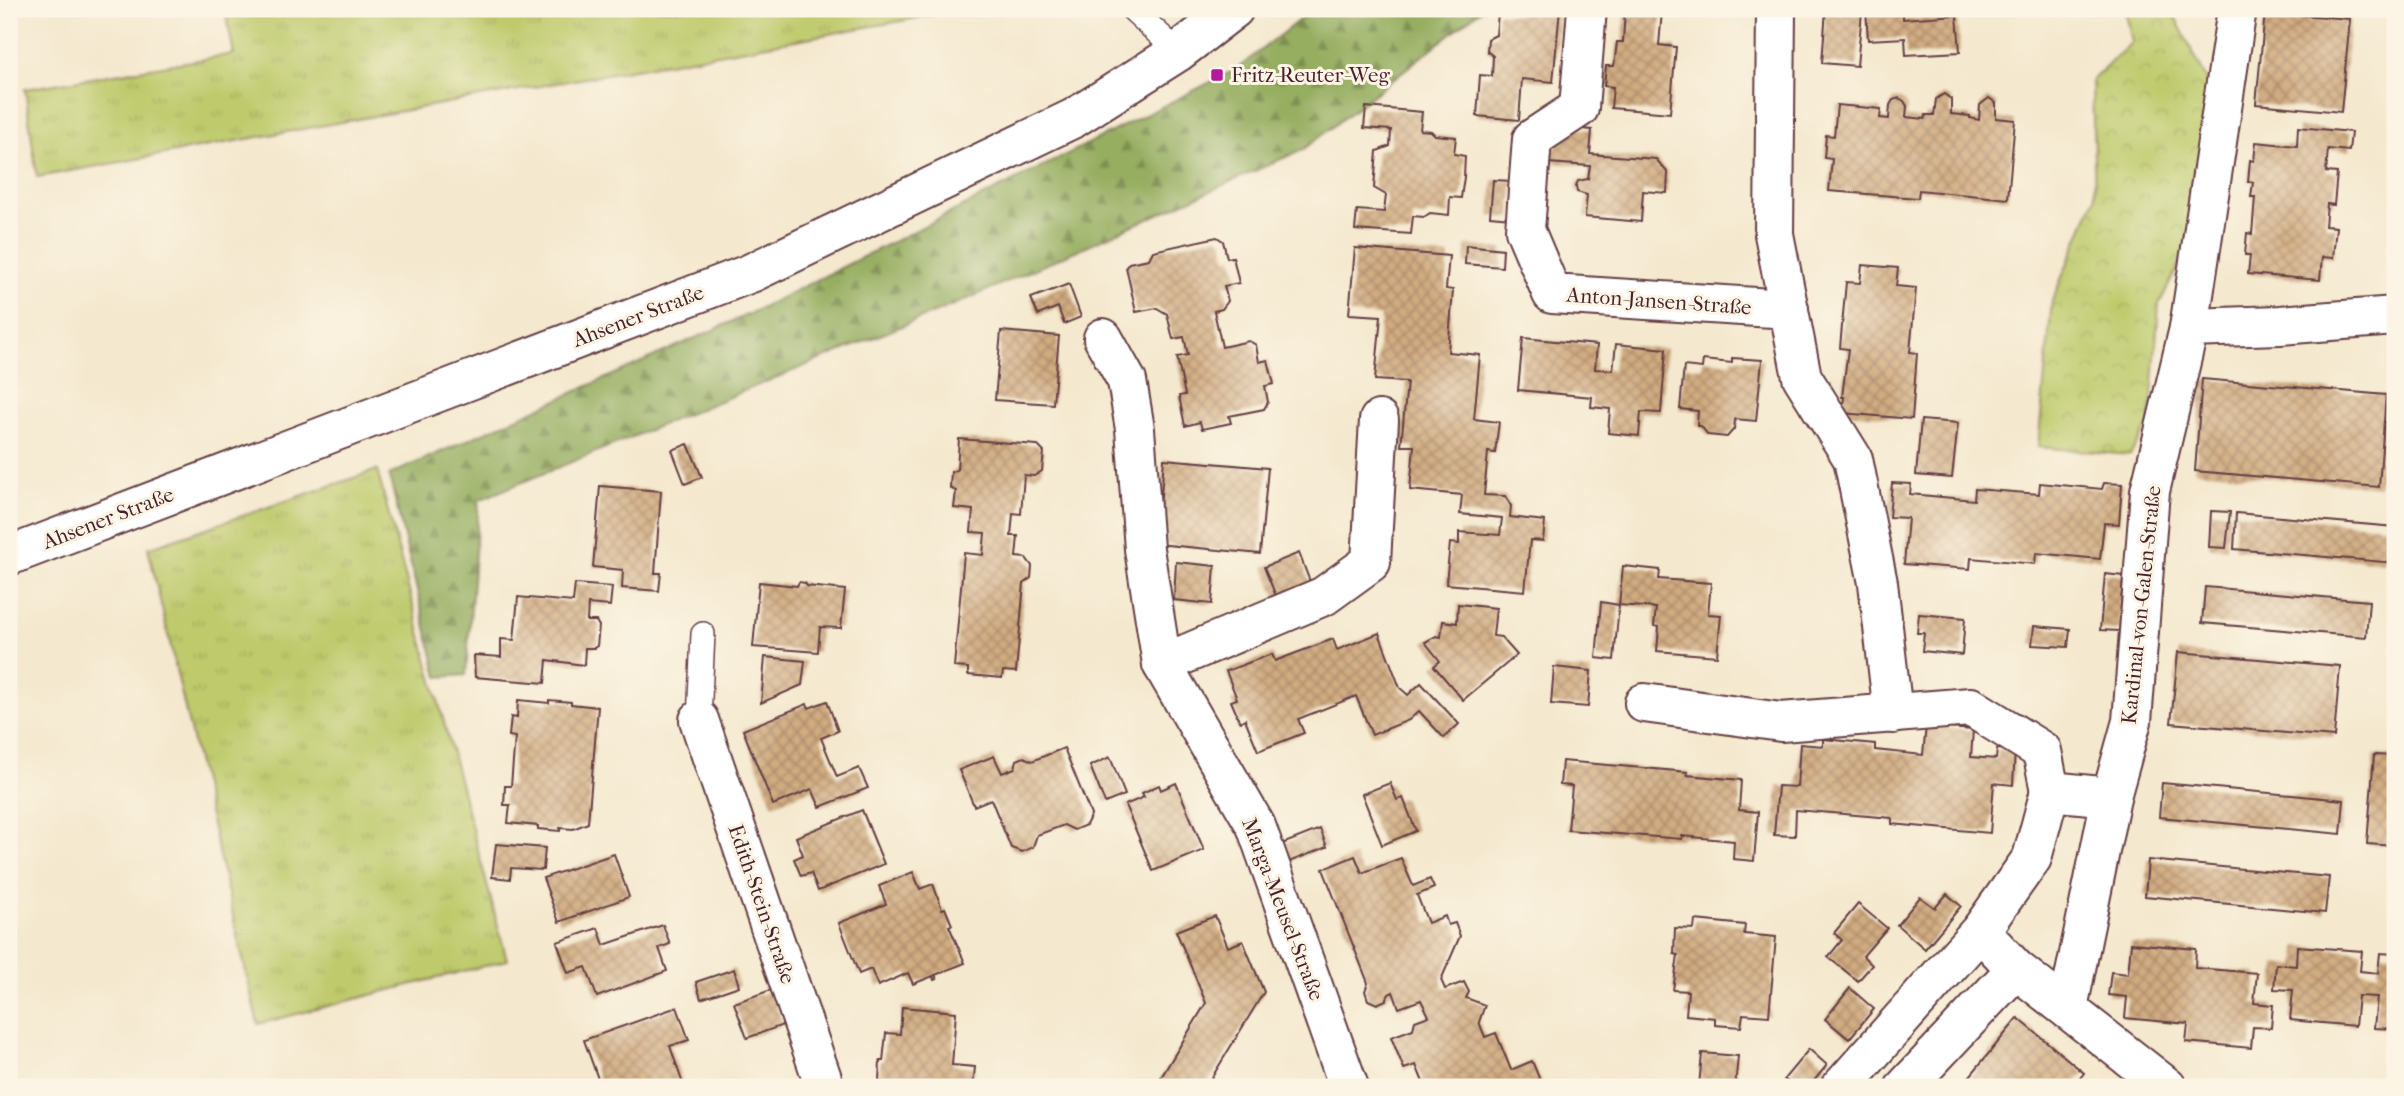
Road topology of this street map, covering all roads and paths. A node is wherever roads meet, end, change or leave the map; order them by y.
1 (1132, 9) edge
2 (1234, 9) edge
3 (1587, 9) edge
4 (1776, 9) edge
5 (2237, 9) edge
6 (1178, 52) junction
7 (1789, 309) junction
8 (2395, 316) edge
9 (2189, 328) junction
10 (1103, 338) dead end
11 (1379, 421) dead end
12 (9, 556) edge
13 (703, 634) dead end
14 (1162, 664) junction
15 (1644, 703) dead end
16 (1893, 714) junction
17 (699, 720) joint
18 (2050, 791) junction
19 (2111, 797) junction
20 (1980, 931) junction
21 (2016, 969) junction
22 (2067, 1008) junction
23 (825, 1087) edge
24 (1349, 1087) edge
25 (1841, 1087) edge
26 (1905, 1087) edge
27 (2167, 1087) edge

1 - 6 lane
2 - 6 street, Ahsener Straße
3 - 7 street, Anton-Jansen-Straße
4 - 7 street
5 - 9 street, Kardinal-von-Galen-Straße
6 - 12 street, Ahsener Straße
7 - 16 street
8 - 9 street
9 - 19 street, Kardinal-von-Galen-Straße
10 - 14 street, Marga-Meusel-Straße
11 - 14 street
13 - 17 lane
14 - 24 street, Marga-Meusel-Straße
15 - 16 street
16 - 18 street
17 - 23 street, Edith-Stein-Straße
18 - 19 street
18 - 20 street
19 - 22 street, Kardinal-von-Galen-Straße
20 - 21 street
20 - 25 street
21 - 22 street
21 - 26 street
22 - 27 street

